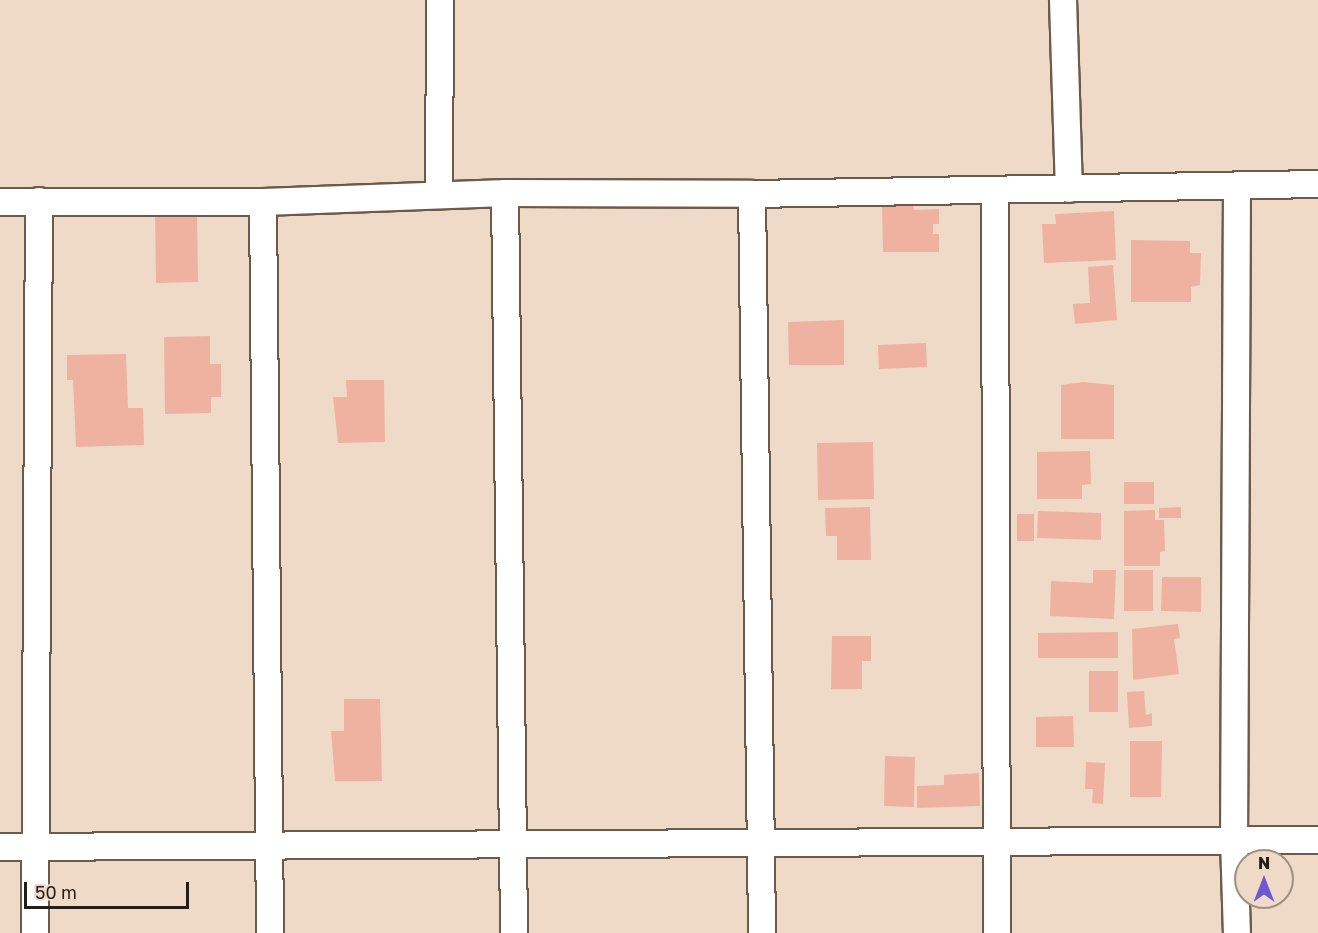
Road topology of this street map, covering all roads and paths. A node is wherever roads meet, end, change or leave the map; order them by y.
1 (440, 0) edge
2 (1062, 0) edge
3 (1318, 184) edge
4 (1237, 187) junction
5 (1069, 189) junction
6 (995, 190) junction
7 (505, 193) junction
8 (752, 194) junction
9 (439, 195) junction
10 (39, 201) junction
11 (0, 202) edge
12 (263, 202) junction
13 (1234, 840) junction
14 (1318, 840) edge
15 (996, 841) junction
16 (761, 842) junction
17 (513, 844) junction
18 (269, 845) junction
19 (36, 846) junction
20 (0, 847) edge
21 (35, 933) edge
22 (270, 933) edge
23 (514, 933) edge
24 (762, 933) edge
25 (997, 933) edge
26 (1237, 933) edge

1 - 9 street
2 - 5 street
3 - 4 street
4 - 5 street
4 - 13 street
5 - 6 street
6 - 8 street
6 - 15 street
7 - 8 street
7 - 9 street
7 - 17 street
8 - 16 street
9 - 12 street
10 - 11 street
10 - 12 street
10 - 19 street
12 - 18 street
13 - 14 street
13 - 15 street
13 - 26 street
15 - 16 street
15 - 25 street
16 - 17 street
16 - 24 street
17 - 18 street
17 - 23 street
18 - 19 street
18 - 22 street
19 - 20 street
19 - 21 street

